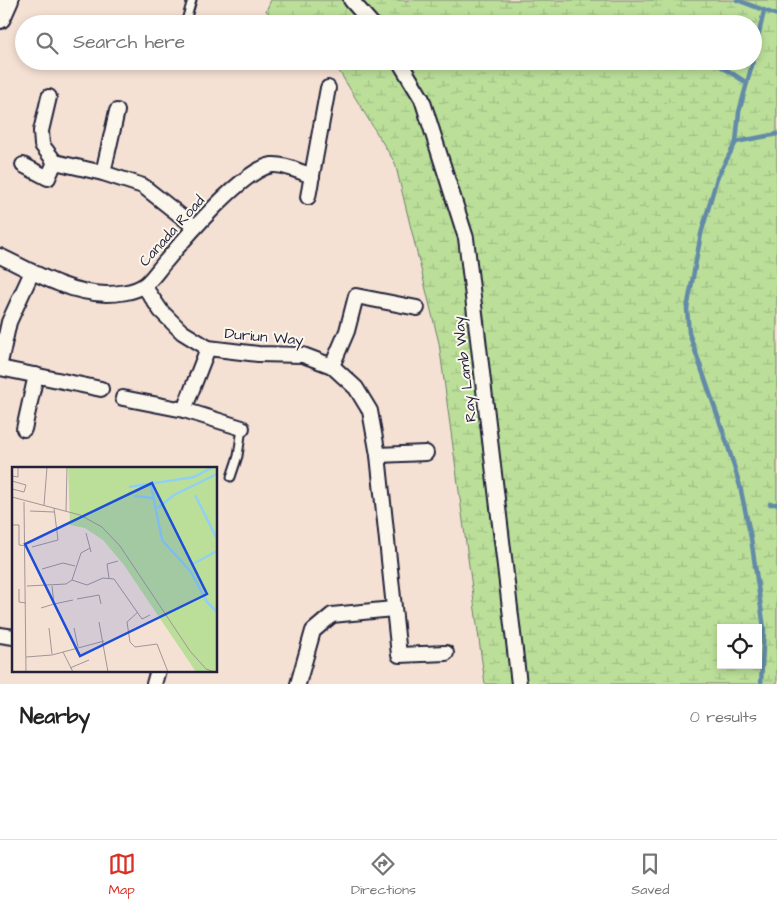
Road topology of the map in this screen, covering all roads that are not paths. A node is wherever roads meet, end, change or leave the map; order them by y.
1 (192, 0) edge
2 (352, 0) edge
3 (188, 15) edge
4 (364, 15) edge
5 (404, 70) edge
6 (328, 88) dead end
7 (49, 97) dead end
8 (117, 111) dead end
9 (55, 162) junction
10 (23, 165) dead end
11 (103, 173) junction
12 (312, 176) junction
13 (308, 198) dead end
14 (195, 226) junction
15 (0, 256) edge
16 (32, 272) junction
17 (144, 286) junction
18 (417, 308) dead end
19 (208, 348) junction
20 (0, 363) edge
21 (332, 366) junction
22 (0, 368) edge
23 (36, 375) junction
24 (101, 389) dead end
25 (123, 398) dead end
26 (184, 410) junction
27 (242, 428) joint
28 (24, 429) dead end
29 (426, 453) dead end
30 (378, 455) junction
31 (231, 477) dead end
32 (393, 609) junction
33 (446, 653) dead end
34 (298, 684) edge
35 (518, 684) edge

1 - 3 lane
2 - 4 street
5 - 35 street, Ray Lamb Way
6 - 12 street
7 - 9 street
8 - 11 street
9 - 10 street
9 - 11 street
11 - 14 street
12 - 13 street
12 - 14 street, Canada Road
14 - 17 street, Canada Road
15 - 16 street, Canada Road
16 - 17 street, Canada Road
16 - 20 street
17 - 19 street, Duriun Way
18 - 21 street
19 - 21 street, Duriun Way
19 - 26 street
21 - 30 street, Duriun Way
22 - 23 street
23 - 24 street
23 - 28 street
25 - 26 street
26 - 27 street
27 - 31 lane
29 - 30 street
30 - 32 street, Duriun Way
32 - 33 street, Duriun Way
32 - 34 street

